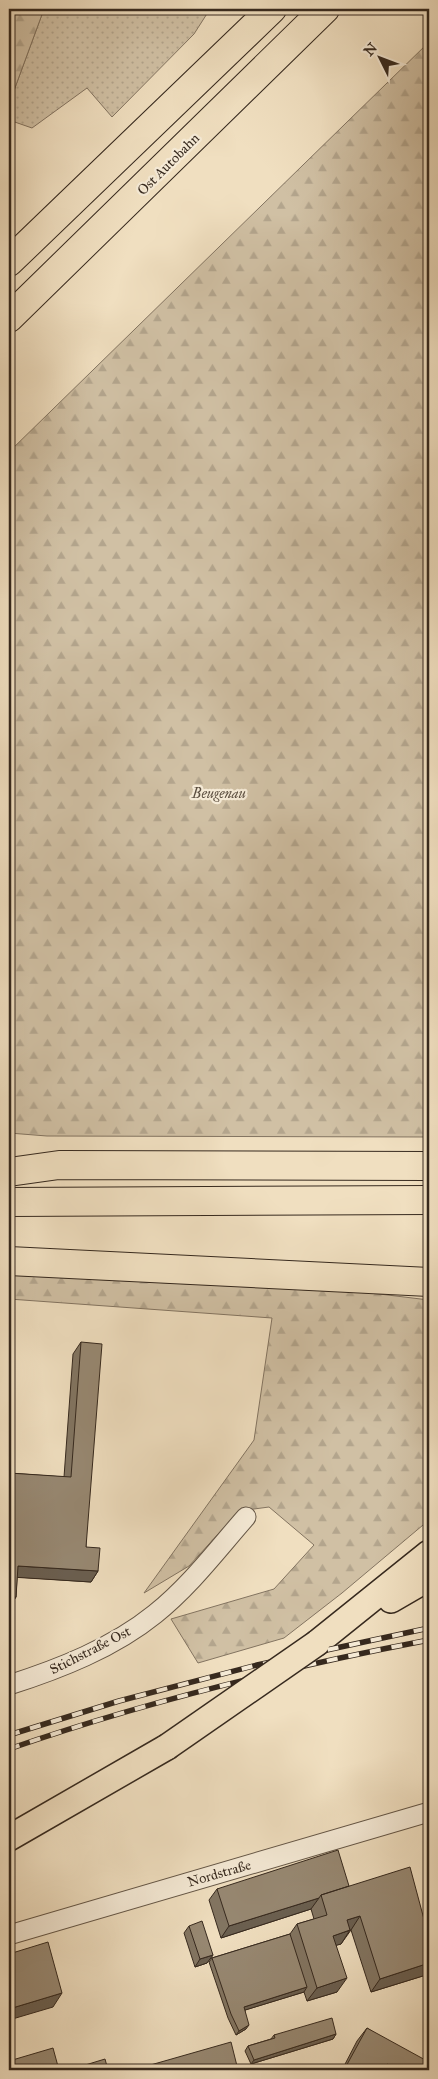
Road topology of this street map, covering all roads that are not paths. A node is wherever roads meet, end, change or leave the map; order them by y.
1 (272, 9) edge
2 (325, 9) edge
3 (9, 262) edge
4 (9, 318) edge
5 (9, 1157) edge
6 (59, 1165) junction
7 (429, 1166) edge
8 (9, 1172) edge
9 (429, 1200) edge
10 (9, 1202) edge
11 (9, 1262) edge
12 (429, 1282) edge
13 (246, 1516) dead end
14 (429, 1553) edge
15 (429, 1578) edge
16 (317, 1643) junction
17 (9, 1685) edge
18 (429, 1812) edge
19 (9, 1838) edge
20 (9, 1935) edge

1 - 3 highway
2 - 4 highway, Ost Autobahn
5 - 6 highway
6 - 7 highway
6 - 8 highway
9 - 10 highway
11 - 12 highway
13 - 17 street, Stichstraße Ost
14 - 16 main road
15 - 16 main road
16 - 19 main road, bridge
18 - 20 street, Nordstraße

